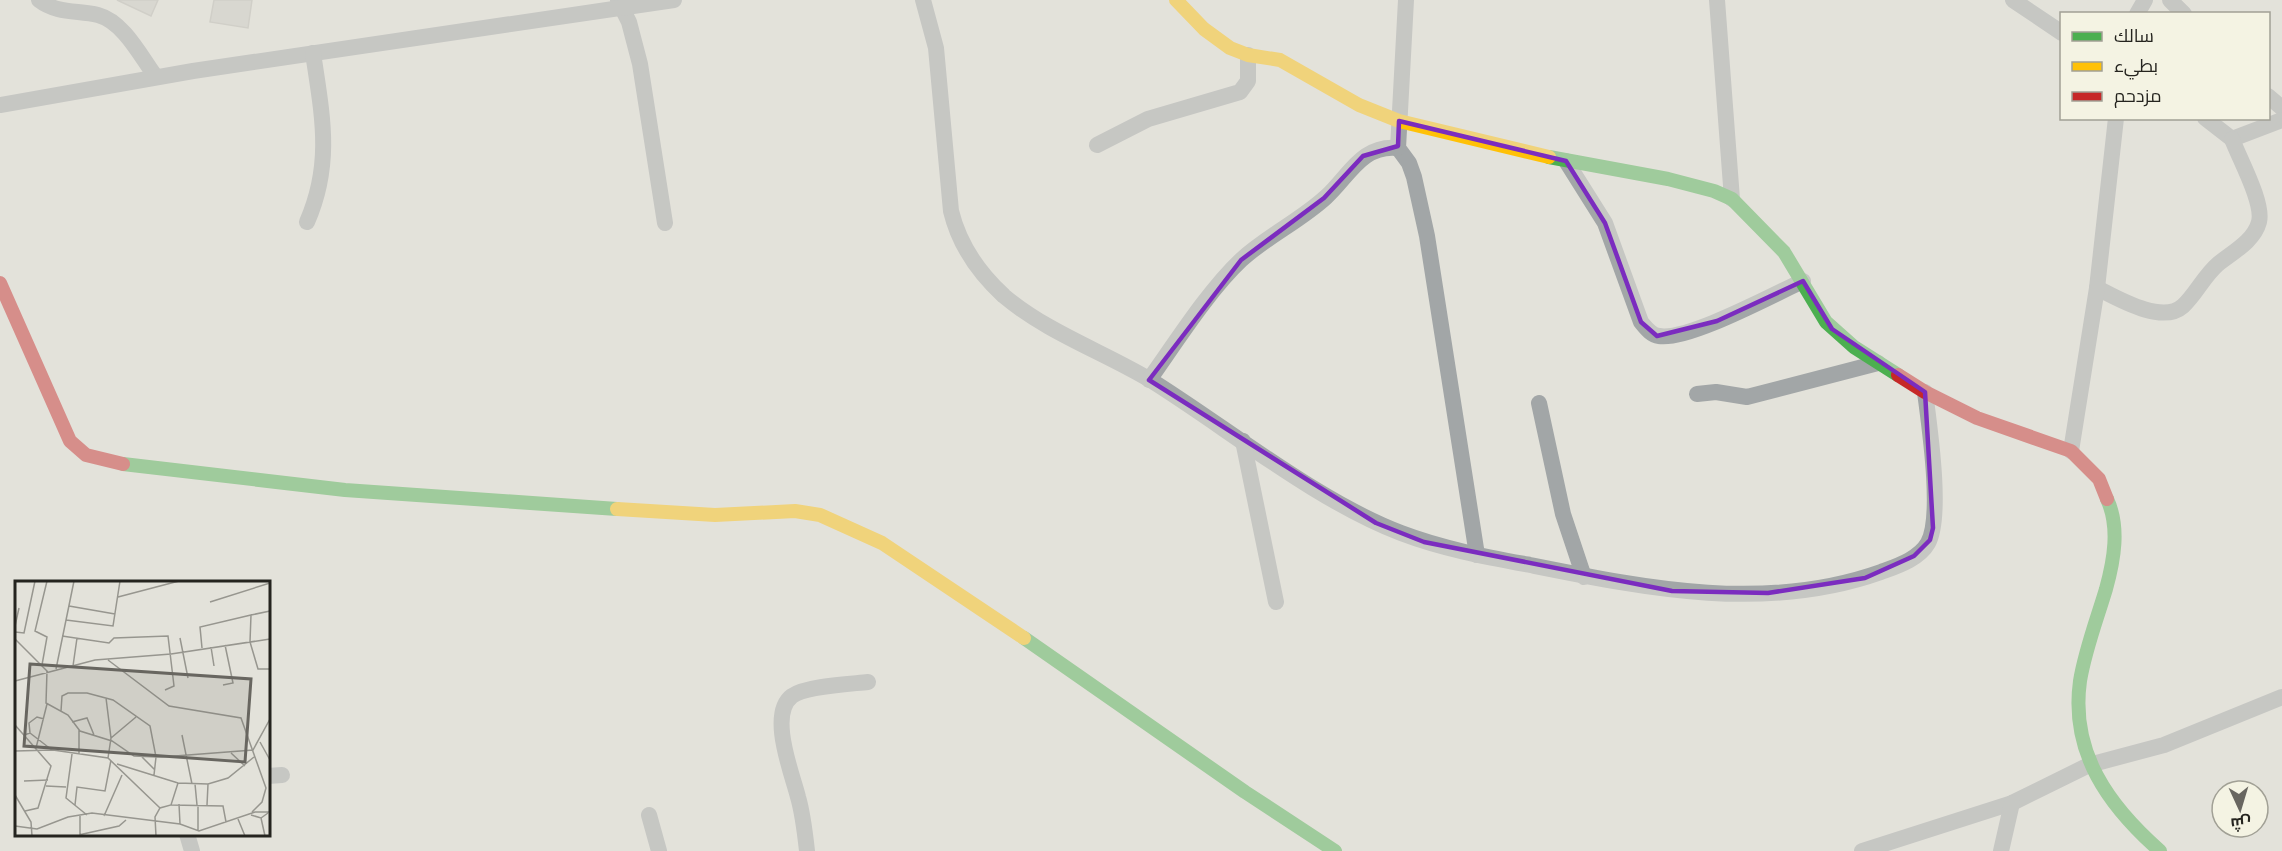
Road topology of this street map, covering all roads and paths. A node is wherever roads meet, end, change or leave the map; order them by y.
1 (39, 0) edge
2 (674, 0) edge
3 (923, 0) edge
4 (1176, 0) edge
5 (1406, 0) edge
6 (1717, 0) edge
7 (2013, 0) edge
8 (2170, 0) edge
9 (620, 4) edge
10 (2182, 12) edge
11 (2060, 32) edge
12 (313, 53) junction
13 (1248, 55) junction
14 (156, 76) junction
15 (2270, 98) edge
16 (0, 105) edge
17 (2282, 108) edge
18 (2116, 120) edge
19 (2208, 120) edge
20 (2282, 120) edge
21 (1399, 121) junction
22 (2232, 139) junction
23 (1097, 145) dead end
24 (1398, 148) junction
25 (1566, 161) junction
26 (1732, 200) junction
27 (307, 222) dead end
28 (665, 223) dead end
29 (1803, 280) junction
30 (0, 283) edge
31 (2097, 288) junction
32 (1878, 363) junction
33 (1149, 380) junction
34 (1925, 392) junction
35 (1697, 394) dead end
36 (1539, 403) dead end
37 (1243, 441) junction
38 (2071, 451) junction
39 (1478, 555) junction
40 (1584, 576) junction
41 (1276, 602) dead end
42 (868, 682) dead end
43 (2282, 697) edge
44 (2089, 765) junction
45 (2012, 803) junction
46 (649, 815) dead end
47 (188, 836) edge
48 (2154, 848) edge
49 (192, 851) edge
50 (659, 851) edge
51 (807, 851) edge
52 (1335, 851) edge
53 (1862, 851) edge
54 (2001, 851) edge

1 - 14 street
2 - 9 street
3 - 33 street
4 - 13 street
5 - 21 street
6 - 26 street
7 - 11 street
8 - 10 street
9 - 12 street
9 - 28 street
12 - 14 street
12 - 27 street
13 - 21 street
13 - 23 street
14 - 16 street
15 - 17 street
18 - 31 street
19 - 22 street
20 - 22 street
21 - 24 street
21 - 25 street
22 - 31 street
24 - 33 street
24 - 39 street
25 - 26 street
25 - 29 street
26 - 29 street
29 - 32 street
30 - 52 street
31 - 38 street
32 - 34 street
32 - 35 street
33 - 37 street
34 - 38 street
34 - 40 street
36 - 40 street
37 - 39 street
37 - 41 street
38 - 44 street
39 - 40 street
42 - 51 street
43 - 44 street
44 - 45 street
44 - 48 street
45 - 53 street
45 - 54 street
46 - 50 street
47 - 49 street

